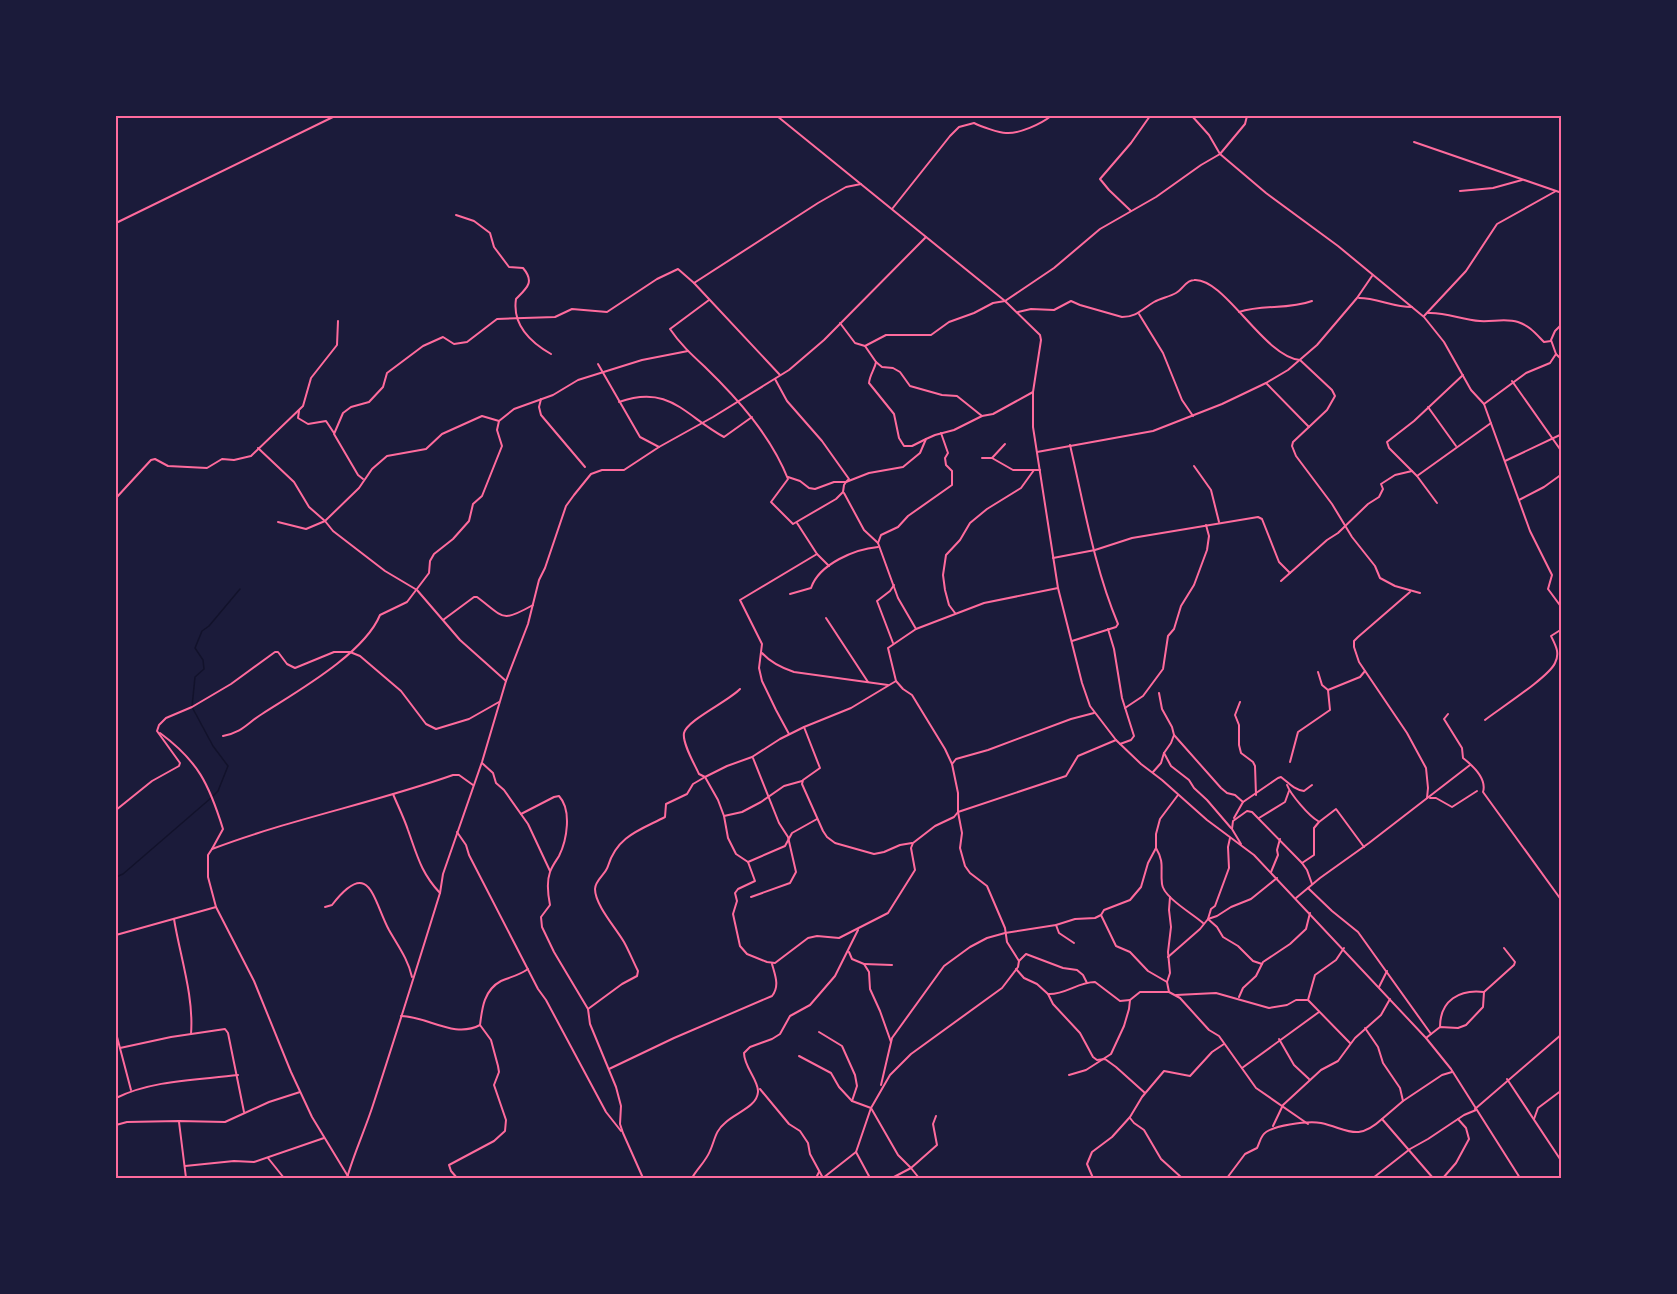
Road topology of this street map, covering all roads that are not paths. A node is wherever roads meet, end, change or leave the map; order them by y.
1 (335, 116) edge
2 (777, 116) edge
3 (1051, 116) edge
4 (1150, 116) edge
5 (1192, 116) edge
6 (1247, 116) edge
7 (1414, 142) dead end
8 (1220, 154) junction
9 (1524, 179) junction
10 (861, 184) junction
11 (1460, 191) dead end
12 (1556, 191) junction
13 (1562, 193) edge
14 (892, 209) junction
15 (1131, 211) junction
16 (456, 215) dead end
17 (116, 223) edge
18 (926, 237) junction
19 (1372, 276) junction
20 (694, 283) junction
21 (1357, 298) junction
22 (709, 300) junction
23 (1005, 301) junction
24 (1312, 301) dead end
25 (1412, 307) junction
26 (1018, 312) junction
27 (1239, 312) junction
28 (1428, 313) junction
29 (1139, 314) junction
30 (1424, 316) junction
31 (517, 319) junction
32 (338, 321) dead end
33 (840, 323) junction
34 (1562, 324) edge
35 (1551, 340) junction
36 (865, 346) junction
37 (688, 351) junction
38 (551, 354) dead end
39 (1556, 354) junction
40 (1300, 360) junction
41 (1562, 360) edge
42 (876, 362) junction
43 (598, 364) dead end
44 (603, 372) junction
45 (1463, 375) junction
46 (780, 376) junction
47 (775, 379) junction
48 (1512, 381) junction
49 (1266, 383) junction
50 (1033, 392) junction
51 (541, 399) junction
52 (619, 402) junction
53 (738, 402) junction
54 (1484, 404) junction
55 (1428, 407) junction
56 (299, 411) junction
57 (982, 416) junction
58 (1193, 416) junction
59 (752, 417) junction
60 (499, 421) junction
61 (703, 423) junction
62 (1491, 423) junction
63 (1309, 428) junction
64 (941, 433) junction
65 (334, 434) junction
66 (1562, 434) edge
67 (1552, 438) junction
68 (926, 439) junction
69 (1005, 444) dead end
70 (1070, 445) junction
71 (659, 447) junction
72 (1457, 447) junction
73 (258, 448) junction
74 (1037, 452) junction
75 (1562, 452) edge
76 (982, 458) dead end
77 (992, 458) junction
78 (1505, 462) junction
79 (1194, 466) dead end
80 (585, 467) dead end
81 (1035, 470) junction
82 (1040, 470) junction
83 (1412, 471) junction
84 (1562, 474) edge
85 (1417, 476) junction
86 (788, 477) junction
87 (363, 479) junction
88 (846, 482) junction
89 (843, 492) junction
90 (116, 498) edge
91 (1519, 500) junction
92 (1437, 503) dead end
93 (325, 521) junction
94 (278, 522) dead end
95 (1219, 522) junction
96 (797, 523) junction
97 (1206, 525) junction
98 (1345, 526) junction
99 (878, 543) junction
100 (878, 547) junction
101 (1095, 550) junction
102 (817, 554) junction
103 (1053, 558) junction
104 (828, 566) junction
105 (1290, 573) junction
106 (1281, 581) dead end
107 (894, 585) junction
108 (1058, 588) junction
109 (417, 590) junction
110 (1410, 591) junction
111 (1420, 593) dead end
112 (790, 594) dead end
113 (534, 605) junction
114 (1562, 608) edge
115 (955, 613) junction
116 (826, 618) dead end
117 (443, 620) junction
118 (916, 629) junction
119 (1108, 629) junction
120 (1562, 629) edge
121 (1072, 641) junction
122 (893, 643) junction
123 (350, 652) junction
124 (761, 652) junction
125 (1365, 671) junction
126 (1318, 672) dead end
127 (1360, 677) junction
128 (1370, 678) junction
129 (506, 681) junction
130 (896, 681) junction
131 (867, 682) junction
132 (888, 685) junction
133 (740, 689) dead end
134 (1328, 690) junction
135 (1159, 693) dead end
136 (500, 702) junction
137 (1240, 702) dead end
138 (1125, 708) junction
139 (1094, 713) junction
140 (1448, 714) dead end
141 (1485, 720) dead end
142 (804, 727) junction
143 (157, 730) junction
144 (789, 734) junction
145 (1174, 735) junction
146 (223, 736) dead end
147 (1116, 740) junction
148 (1120, 744) junction
149 (1164, 753) junction
150 (752, 757) junction
151 (482, 762) junction
152 (1290, 762) dead end
153 (952, 764) junction
154 (1471, 764) junction
155 (1153, 772) junction
156 (705, 777) junction
157 (803, 780) junction
158 (473, 785) junction
159 (1287, 785) junction
160 (1312, 785) dead end
161 (1289, 790) junction
162 (1476, 791) dead end
163 (393, 794) junction
164 (1179, 794) junction
165 (1256, 795) junction
166 (770, 797) junction
167 (1427, 798) junction
168 (1243, 802) junction
169 (116, 810) edge
170 (958, 812) junction
171 (521, 814) junction
172 (724, 816) junction
173 (1259, 818) junction
174 (817, 819) junction
175 (1233, 821) junction
176 (1318, 822) junction
177 (1232, 829) junction
178 (457, 832) junction
179 (788, 837) junction
180 (1230, 837) junction
181 (1280, 839) junction
182 (913, 843) junction
183 (1242, 846) junction
184 (1364, 847) junction
185 (1156, 848) junction
186 (212, 849) junction
187 (748, 862) junction
188 (1302, 863) junction
189 (550, 871) junction
190 (1271, 872) junction
191 (1277, 878) junction
192 (1312, 884) junction
193 (1308, 888) junction
194 (440, 893) junction
195 (751, 897) dead end
196 (1170, 897) junction
197 (1296, 898) junction
198 (1562, 901) edge
199 (216, 907) junction
200 (325, 907) dead end
201 (1310, 913) junction
202 (1101, 915) junction
203 (174, 919) junction
204 (1208, 919) junction
205 (1203, 923) junction
206 (1056, 925) junction
207 (859, 928) junction
208 (1005, 933) junction
209 (116, 935) edge
210 (1074, 943) dead end
211 (1344, 948) junction
212 (1504, 948) dead end
213 (849, 952) junction
214 (1168, 957) junction
215 (1019, 961) junction
216 (772, 964) junction
217 (864, 964) junction
218 (1262, 964) junction
219 (892, 965) dead end
220 (528, 969) junction
221 (1016, 969) junction
222 (1387, 971) junction
223 (412, 980) junction
224 (1167, 982) junction
225 (1087, 983) junction
226 (1379, 987) junction
227 (1169, 992) junction
228 (1484, 993) junction
229 (1048, 994) junction
230 (1174, 996) junction
231 (1238, 998) junction
232 (1390, 999) junction
233 (1130, 1000) junction
234 (1308, 1000) junction
235 (588, 1009) junction
236 (1319, 1012) junction
237 (401, 1016) junction
238 (480, 1025) junction
239 (1440, 1027) junction
240 (1365, 1028) junction
241 (819, 1032) dead end
242 (116, 1033) edge
243 (191, 1034) junction
244 (1431, 1034) junction
245 (1560, 1035) edge
246 (1426, 1038) junction
247 (1279, 1039) junction
248 (1562, 1040) edge
249 (891, 1042) junction
250 (1350, 1043) junction
251 (1224, 1044) junction
252 (120, 1048) junction
253 (799, 1056) dead end
254 (1105, 1059) junction
255 (1242, 1068) junction
256 (609, 1069) junction
257 (1452, 1072) junction
258 (1069, 1075) dead end
259 (238, 1076) junction
260 (1309, 1079) junction
261 (1507, 1079) junction
262 (758, 1087) junction
263 (881, 1088) junction
264 (131, 1090) junction
265 (1562, 1090) edge
266 (300, 1092) junction
267 (1145, 1093) junction
268 (116, 1098) edge
269 (852, 1101) junction
270 (1403, 1101) junction
271 (1282, 1107) junction
272 (871, 1108) junction
273 (1476, 1109) junction
274 (244, 1112) junction
275 (936, 1116) dead end
276 (1130, 1117) junction
277 (1382, 1119) junction
278 (1458, 1119) junction
279 (1534, 1119) junction
280 (179, 1121) junction
281 (1308, 1124) junction
282 (116, 1125) edge
283 (1273, 1127) junction
284 (623, 1133) junction
285 (324, 1138) junction
286 (1410, 1149) junction
287 (856, 1152) junction
288 (268, 1158) junction
289 (1562, 1162) edge
290 (185, 1166) junction
291 (911, 1168) junction
292 (819, 1172) junction
293 (348, 1177) edge
294 (823, 1178) edge
295 (186, 1179) edge
296 (284, 1179) edge
297 (458, 1179) edge
298 (643, 1179) edge
299 (692, 1179) edge
300 (816, 1179) edge
301 (870, 1179) edge
302 (891, 1179) edge
303 (919, 1179) edge
304 (1093, 1179) edge
305 (1182, 1179) edge
306 (1227, 1179) edge
307 (1373, 1179) edge
308 (1433, 1179) edge
309 (1443, 1179) edge
310 (1520, 1179) edge

1 - 17 street
2 - 10 street
3 - 14 street
4 - 15 street
5 - 8 street
6 - 8 street
7 - 9 street
8 - 15 street
8 - 19 street
9 - 11 street
9 - 12 street
10 - 14 street
10 - 20 street
12 - 13 street
12 - 28 street
14 - 18 street
15 - 23 street
16 - 31 street
18 - 23 street
18 - 33 street
19 - 21 street
19 - 25 street
20 - 22 street
20 - 31 street
21 - 25 street
21 - 40 street
22 - 37 street
22 - 46 street
23 - 26 street
23 - 36 street
24 - 27 street
25 - 30 street
26 - 29 street
26 - 50 street
27 - 29 street
27 - 40 street
28 - 30 street
28 - 35 street
29 - 58 street
30 - 45 street
31 - 38 street
31 - 65 street
32 - 56 street
33 - 36 street
33 - 46 street
34 - 35 street
35 - 39 street
36 - 42 street
37 - 44 street
37 - 53 street
39 - 41 street
39 - 48 street
40 - 49 street
40 - 63 street
42 - 57 street
42 - 68 street
43 - 44 street
44 - 51 street
44 - 52 street
45 - 54 street
45 - 55 street
46 - 47 street
47 - 53 street
47 - 88 street
48 - 54 street
48 - 67 street
49 - 58 street
49 - 63 street
50 - 57 street
50 - 74 street
51 - 60 street
51 - 80 street
52 - 61 street
52 - 71 street
53 - 59 street
53 - 61 street
54 - 62 street
55 - 72 street
55 - 83 street
56 - 65 street
56 - 73 street
57 - 64 street
58 - 70 street
59 - 61 street
59 - 86 street
60 - 87 street
60 - 109 street
61 - 71 street
62 - 72 street
62 - 78 street
63 - 98 street
64 - 68 street
64 - 99 street
65 - 87 street
66 - 67 street
67 - 75 street
67 - 78 street
68 - 88 street
69 - 77 street
70 - 74 street
70 - 101 street
71 - 113 street
72 - 85 street
73 - 90 street
73 - 93 street
74 - 82 street
76 - 77 street
77 - 81 street
78 - 91 street
79 - 95 street
81 - 82 street
81 - 115 street
82 - 103 street
83 - 85 street
83 - 98 street
84 - 91 street
85 - 92 street
86 - 88 street
86 - 96 street
87 - 93 street
88 - 89 street
89 - 96 street
89 - 99 street
91 - 114 street
93 - 94 street
93 - 109 street
95 - 97 street
95 - 105 street
96 - 102 street
97 - 101 street
97 - 138 street
98 - 105 street
98 - 110 street
99 - 100 street
100 - 104 street
100 - 107 street
101 - 103 street
101 - 119 street
102 - 104 street
102 - 124 street
103 - 108 street
104 - 112 street
105 - 106 street
107 - 118 street
107 - 122 street
108 - 115 street
108 - 121 street
109 - 117 street
109 - 123 street
110 - 111 street
110 - 125 street
113 - 117 street
113 - 129 street
115 - 118 street
116 - 131 street
117 - 129 street
118 - 122 street
119 - 121 street
119 - 138 street
120 - 141 street
121 - 139 street
122 - 130 street
123 - 136 street
123 - 143 street
123 - 146 street
124 - 131 street
124 - 144 street
125 - 127 street
125 - 128 street
126 - 134 street
127 - 128 street
127 - 134 street
128 - 167 street
129 - 136 street
130 - 132 street
130 - 153 street
131 - 132 street
132 - 142 street
133 - 156 street
134 - 152 street
135 - 145 street
136 - 151 street
137 - 165 street
138 - 148 street
139 - 147 street
139 - 153 street
140 - 154 street
142 - 144 street
142 - 157 street
143 - 169 street
143 - 186 street
144 - 150 street
145 - 149 street
145 - 168 street
147 - 148 street
147 - 170 street
148 - 155 street
149 - 155 street
149 - 177 street
150 - 156 street
150 - 166 street
151 - 158 street
151 - 171 street
153 - 170 street
154 - 167 street
154 - 198 street
155 - 164 street
156 - 172 street
156 - 235 street
157 - 166 street
157 - 174 street
158 - 163 street
158 - 178 street
159 - 160 street
159 - 161 street
159 - 165 street
161 - 173 street
161 - 176 street
162 - 167 street
163 - 186 street
163 - 194 street
164 - 180 street
164 - 185 street
165 - 168 street
166 - 172 street
166 - 179 street
167 - 184 street
168 - 175 street
170 - 182 street
170 - 208 street
171 - 189 street
171 - 189 street
172 - 187 street
173 - 175 street
173 - 181 street
174 - 179 street
174 - 182 street
175 - 177 street
176 - 184 street
176 - 188 street
177 - 183 street
178 - 194 street
178 - 220 street
179 - 187 street
179 - 195 street
180 - 183 street
180 - 204 street
181 - 188 street
181 - 190 street
182 - 207 street
183 - 190 street
184 - 192 street
185 - 196 street
185 - 202 street
186 - 199 street
187 - 216 street
188 - 192 street
189 - 235 street
190 - 191 street
191 - 197 street
191 - 204 street
192 - 193 street
193 - 197 street
193 - 222 street
194 - 223 street
196 - 205 street
196 - 214 street
197 - 201 street
199 - 203 street
199 - 266 street
200 - 223 street
201 - 211 street
201 - 218 street
202 - 206 street
202 - 224 street
203 - 209 street
203 - 243 street
204 - 205 street
204 - 218 street
205 - 214 street
206 - 208 street
206 - 210 street
207 - 213 street
207 - 216 street
208 - 215 street
208 - 249 street
211 - 226 street
211 - 234 street
212 - 228 street
213 - 217 street
213 - 262 street
214 - 224 street
215 - 221 street
215 - 225 street
216 - 256 street
217 - 219 street
217 - 249 street
218 - 231 street
220 - 238 street
220 - 284 street
221 - 229 street
221 - 263 street
222 - 226 street
222 - 244 street
223 - 237 street
224 - 227 street
225 - 229 street
225 - 233 street
226 - 232 street
227 - 230 street
227 - 233 street
228 - 239 street
228 - 239 street
229 - 254 street
230 - 231 street
230 - 251 street
231 - 234 street
232 - 240 street
232 - 246 street
233 - 254 street
234 - 236 street
235 - 256 street
236 - 247 street
236 - 250 street
237 - 238 street
237 - 293 street
238 - 297 street
239 - 244 street
240 - 250 street
240 - 270 street
241 - 269 street
242 - 252 street
243 - 252 street
243 - 259 street
244 - 246 street
245 - 248 street
245 - 261 street
246 - 257 street
247 - 255 street
247 - 260 street
249 - 263 street
250 - 260 street
251 - 255 street
251 - 267 street
252 - 264 street
253 - 269 street
254 - 258 street
254 - 267 street
255 - 271 street
256 - 284 street
257 - 270 street
257 - 273 street
259 - 264 street
259 - 274 street
260 - 271 street
261 - 273 street
261 - 279 street
262 - 292 street
262 - 299 street
263 - 272 street
264 - 268 street
265 - 279 street
266 - 274 street
266 - 285 street
267 - 276 street
269 - 272 street
270 - 277 street
271 - 281 street
271 - 283 street
272 - 287 street
272 - 291 street
273 - 278 street
273 - 310 street
274 - 280 street
275 - 291 street
276 - 304 street
276 - 305 street
277 - 281 street
277 - 286 street
278 - 286 street
278 - 309 street
279 - 289 street
280 - 282 street
280 - 290 street
281 - 283 street
283 - 306 street
284 - 298 street
285 - 288 street
285 - 293 street
286 - 307 street
286 - 308 street
287 - 294 street
287 - 301 street
288 - 290 street
288 - 296 street
290 - 295 street
291 - 302 street
291 - 303 street
292 - 294 street
292 - 300 street

